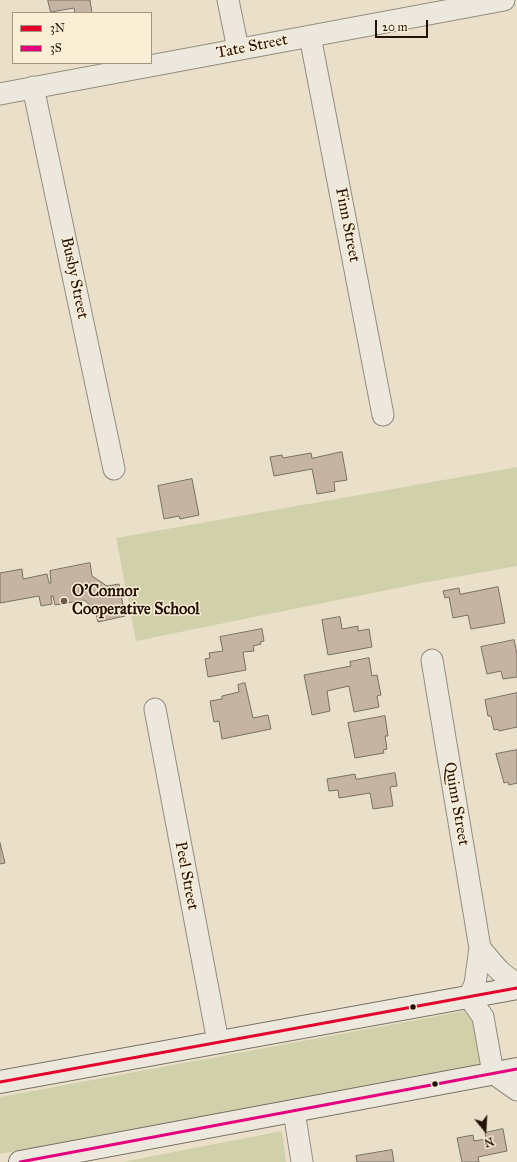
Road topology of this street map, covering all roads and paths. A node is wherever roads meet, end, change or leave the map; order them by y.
1 (228, 0) edge
2 (504, 0) edge
3 (310, 36) junction
4 (238, 49) junction
5 (33, 88) junction
6 (0, 94) edge
7 (383, 415) dead end
8 (114, 469) dead end
9 (432, 660) dead end
10 (155, 709) dead end
11 (480, 948) junction
12 (517, 983) edge
13 (517, 988) edge
14 (469, 996) junction
15 (218, 1042) junction
16 (517, 1069) edge
17 (493, 1073) junction
18 (0, 1082) edge
19 (517, 1090) edge
20 (294, 1111) junction
21 (20, 1162) edge
22 (302, 1162) edge

1 - 4 street
2 - 3 street, Tate Street
3 - 4 street, Tate Street
3 - 7 street, Finn Street
4 - 5 street, Tate Street
5 - 6 street, Tate Street
5 - 8 street, Busby Street
9 - 11 street, Quinn Street
10 - 15 street, Peel Street
11 - 12 street, Quinn Street
11 - 14 street, Quinn Street
13 - 14 main road
14 - 15 main road
14 - 17 street
15 - 18 main road
16 - 17 main road
17 - 19 street
17 - 20 main road
20 - 21 main road
20 - 22 street

